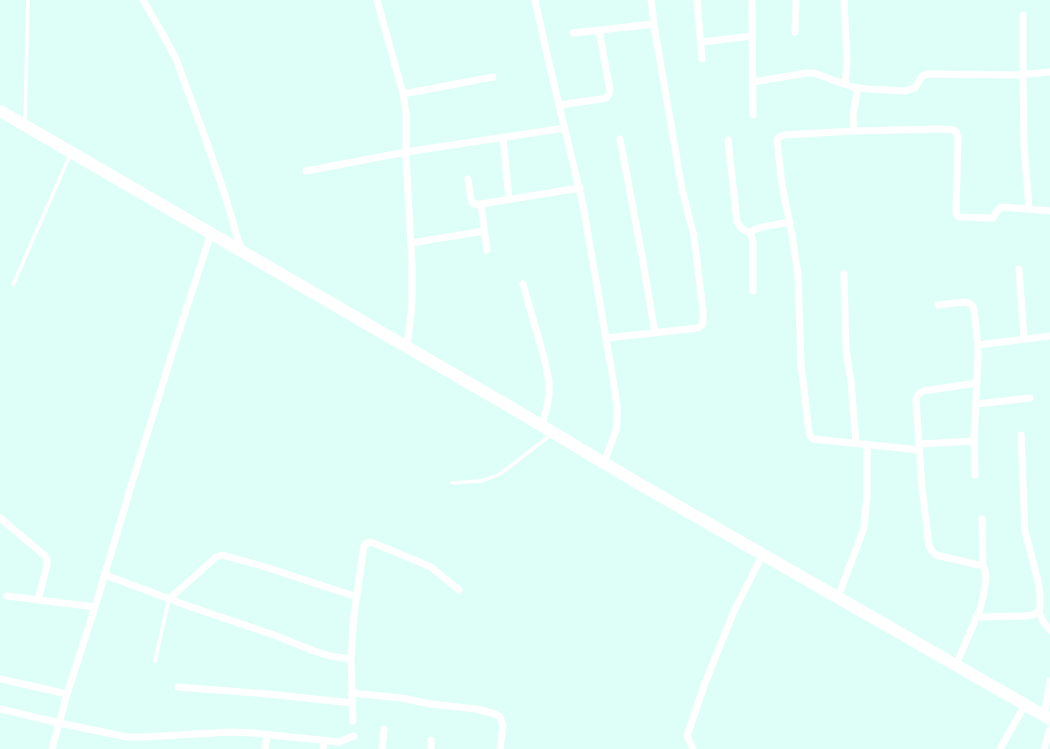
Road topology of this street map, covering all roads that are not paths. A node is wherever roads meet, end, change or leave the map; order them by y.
1 (28, 0) edge
2 (143, 0) edge
3 (377, 0) edge
4 (535, 0) edge
5 (651, 0) edge
6 (697, 0) edge
7 (752, 0) edge
8 (796, 0) edge
9 (844, 0) edge
10 (1023, 15) dead end
11 (654, 24) junction
12 (599, 31) junction
13 (794, 32) dead end
14 (573, 33) dead end
15 (752, 36) junction
16 (701, 42) junction
17 (702, 59) dead end
18 (1050, 72) edge
19 (1022, 74) junction
20 (493, 77) dead end
21 (753, 82) junction
22 (845, 84) junction
23 (858, 88) junction
24 (403, 94) junction
25 (560, 106) junction
26 (0, 111) edge
27 (753, 115) dead end
28 (25, 125) junction
29 (565, 128) junction
30 (854, 131) junction
31 (503, 137) junction
32 (620, 139) dead end
33 (728, 140) dead end
34 (71, 152) junction
35 (406, 152) junction
36 (306, 171) dead end
37 (468, 179) dead end
38 (580, 188) junction
39 (509, 199) junction
40 (481, 204) junction
41 (1029, 209) junction
42 (1050, 211) edge
43 (790, 222) junction
44 (484, 231) junction
45 (750, 233) junction
46 (211, 234) junction
47 (410, 243) junction
48 (486, 250) dead end
49 (241, 251) junction
50 (1019, 269) dead end
51 (844, 274) dead end
52 (523, 284) dead end
53 (13, 285) dead end
54 (753, 291) dead end
55 (938, 305) dead end
56 (655, 333) junction
57 (1050, 336) edge
58 (606, 338) junction
59 (1024, 339) junction
60 (978, 344) junction
61 (407, 347) junction
62 (977, 383) junction
63 (1030, 398) dead end
64 (976, 404) junction
65 (542, 425) junction
66 (554, 432) junction
67 (1021, 435) dead end
68 (974, 441) junction
69 (856, 443) junction
70 (867, 444) junction
71 (920, 447) junction
72 (604, 463) junction
73 (975, 475) dead end
74 (452, 483) dead end
75 (0, 518) edge
76 (982, 519) dead end
77 (762, 554) junction
78 (983, 566) junction
79 (105, 575) junction
80 (459, 590) dead end
81 (8, 596) dead end
82 (357, 597) junction
83 (838, 597) junction
84 (169, 599) junction
85 (38, 600) junction
86 (95, 607) junction
87 (1039, 611) junction
88 (977, 617) junction
89 (1050, 630) edge
90 (351, 659) junction
91 (155, 661) dead end
92 (956, 665) junction
93 (0, 679) edge
94 (1050, 681) edge
95 (178, 687) dead end
96 (352, 692) junction
97 (67, 694) junction
98 (352, 703) junction
99 (1025, 705) junction
100 (0, 709) edge
101 (1047, 718) edge
102 (352, 721) dead end
103 (59, 723) junction
104 (384, 729) dead end
105 (1050, 729) edge
106 (267, 735) junction
107 (354, 736) dead end
108 (324, 740) junction
109 (432, 740) dead end
110 (52, 749) edge
111 (266, 749) edge
112 (323, 749) edge
113 (382, 749) edge
114 (431, 749) edge
115 (500, 749) edge
116 (693, 749) edge
117 (1000, 749) edge
118 (1044, 749) edge

1 - 28 lane
2 - 49 street
3 - 24 street
4 - 25 street
5 - 11 street
6 - 16 street
7 - 15 street
8 - 13 street
9 - 22 street
10 - 19 street
11 - 12 street
11 - 56 street
12 - 14 street
12 - 25 street
15 - 16 street
15 - 21 street
16 - 17 street
18 - 19 street
19 - 23 street
19 - 41 street
20 - 24 street
21 - 22 street
21 - 27 street
22 - 23 street
23 - 30 street
24 - 35 street
25 - 29 street
26 - 28 main road
28 - 34 main road
29 - 31 street
29 - 38 street
30 - 41 street
30 - 43 street
31 - 35 street
31 - 39 street
32 - 56 street
33 - 45 street
34 - 46 main road
34 - 53 lane
35 - 36 street
35 - 47 street
37 - 40 street
38 - 39 street
38 - 58 street
39 - 40 street
40 - 44 street
41 - 42 street
43 - 45 street
43 - 69 street
44 - 47 street
44 - 48 street
45 - 54 street
46 - 49 main road
46 - 79 street
47 - 61 street
49 - 61 main road
50 - 59 street
51 - 69 street
52 - 65 street
55 - 60 street
56 - 58 street
57 - 59 street
58 - 72 street
59 - 60 street
60 - 62 street
61 - 65 main road
62 - 64 street
62 - 71 street
63 - 64 street
64 - 68 street
65 - 66 main road
66 - 72 main road
66 - 74 lane
67 - 87 street
68 - 71 street
68 - 73 street
69 - 70 street
70 - 71 street
70 - 83 street
71 - 78 street
72 - 77 main road
75 - 85 street
76 - 78 street
77 - 83 main road
77 - 116 street
78 - 88 street
79 - 84 street
79 - 86 street
80 - 82 street
81 - 85 street
82 - 84 street
82 - 90 street
83 - 92 main road
84 - 90 street
84 - 91 lane
85 - 86 street
86 - 97 street
87 - 88 street
87 - 89 street
88 - 92 street
90 - 96 street
92 - 99 main road
93 - 97 street
94 - 101 street
95 - 98 street
96 - 98 street
96 - 115 street
97 - 103 street
98 - 102 street
99 - 101 main road
99 - 117 street
100 - 103 street
103 - 106 street
103 - 110 street
104 - 113 street
105 - 118 street
106 - 108 street
106 - 111 street
107 - 108 street
108 - 112 street
109 - 114 street

